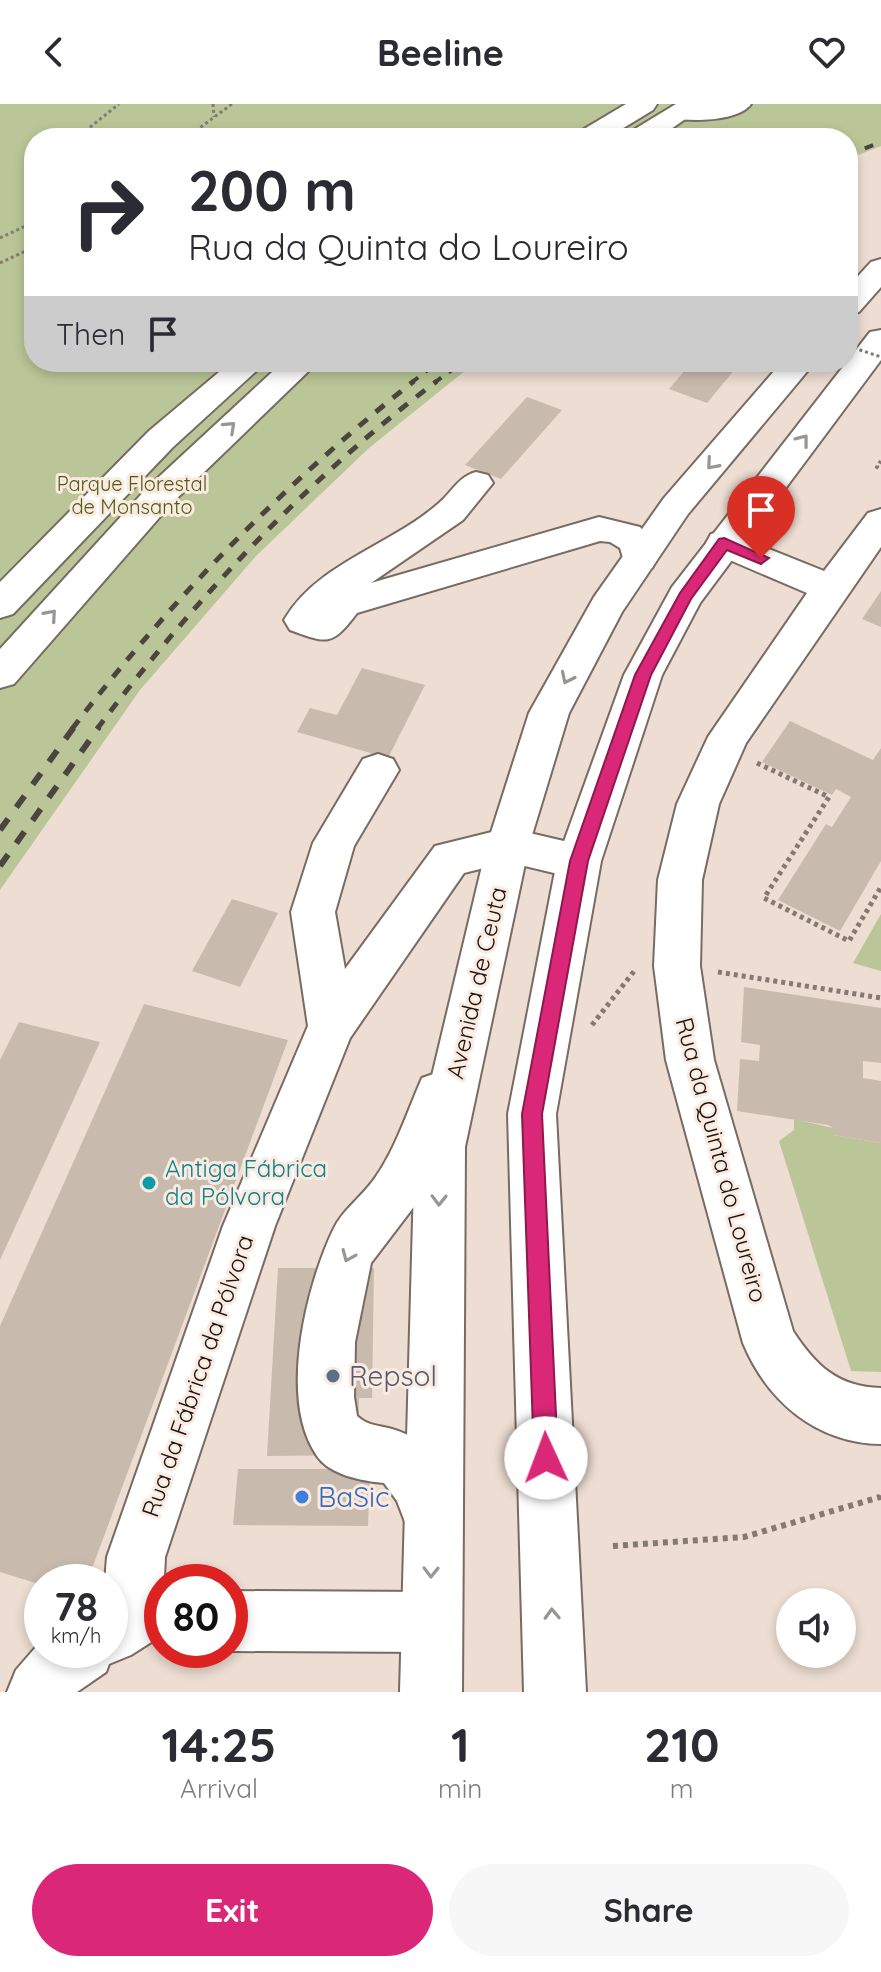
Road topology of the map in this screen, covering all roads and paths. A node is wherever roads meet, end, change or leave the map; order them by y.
1 (119, 104) edge
2 (213, 104) edge
3 (232, 104) edge
4 (644, 104) edge
5 (738, 104) edge
6 (688, 108) edge
7 (214, 117) junction
8 (89, 128) edge
9 (199, 128) edge
10 (604, 128) edge
11 (655, 128) edge
12 (24, 227) edge
13 (0, 238) edge
14 (24, 252) edge
15 (0, 263) edge
16 (881, 268) edge
17 (858, 294) edge
18 (881, 339) edge
19 (858, 349) edge
20 (881, 357) edge
21 (858, 369) edge
22 (238, 372) edge
23 (291, 372) edge
24 (790, 372) edge
25 (856, 372) edge
26 (881, 461) edge
27 (881, 469) edge
28 (476, 483) dead end
29 (881, 521) edge
30 (724, 543) junction
31 (639, 559) junction
32 (831, 588) junction
33 (0, 605) edge
34 (0, 674) edge
35 (746, 757) dead end
36 (378, 770) dead end
37 (508, 845) junction
38 (579, 861) junction
39 (881, 887) edge
40 (638, 967) dead end
41 (714, 971) dead end
42 (881, 998) edge
43 (331, 1026) junction
44 (589, 1029) dead end
45 (464, 1041) junction
46 (881, 1416) edge
47 (881, 1493) edge
48 (433, 1519) junction
49 (613, 1546) dead end
50 (128, 1599) edge
51 (248, 1621) edge
52 (430, 1622) junction
53 (57, 1668) edge
54 (38, 1692) edge
55 (431, 1692) edge
56 (555, 1692) edge

1 - 8 path
2 - 7 path
3 - 7 path
4 - 10 main road
5 - 6 main road
6 - 11 main road
7 - 9 path
12 - 13 path
14 - 15 path
16 - 17 main road
21 -> 18 main road
19 - 20 path, bridge
22 - 33 main road
34 -> 23 main road
24 -> 31 main road, Avenida de Ceuta
30 -> 25 main road
26 - 27 path
28 - 31 main road
29 - 32 main road, Rua da Quinta do Loureiro
30 - 32 main road
30 - 38 main road
31 -> 37 main road, Avenida de Ceuta
32 - 46 main road, Rua da Quinta do Loureiro
35 - 39 path
36 - 43 main road
37 - 38 main road, Rua da Fábrica da Pólvora
37 - 43 main road, Rua da Fábrica da Pólvora
37 - 45 main road, Avenida de Ceuta
56 -> 38 main road
40 - 44 path
41 - 42 path
43 - 50 main road, Rua da Fábrica da Pólvora
45 -> 48 main road, Avenida de Ceuta
45 -> 48 main road
47 - 49 path
48 -> 52 main road, Avenida de Ceuta
51 - 52 main road
52 - 55 main road, Avenida de Ceuta
53 - 54 main road, Rua da Fábrica da Pólvora

